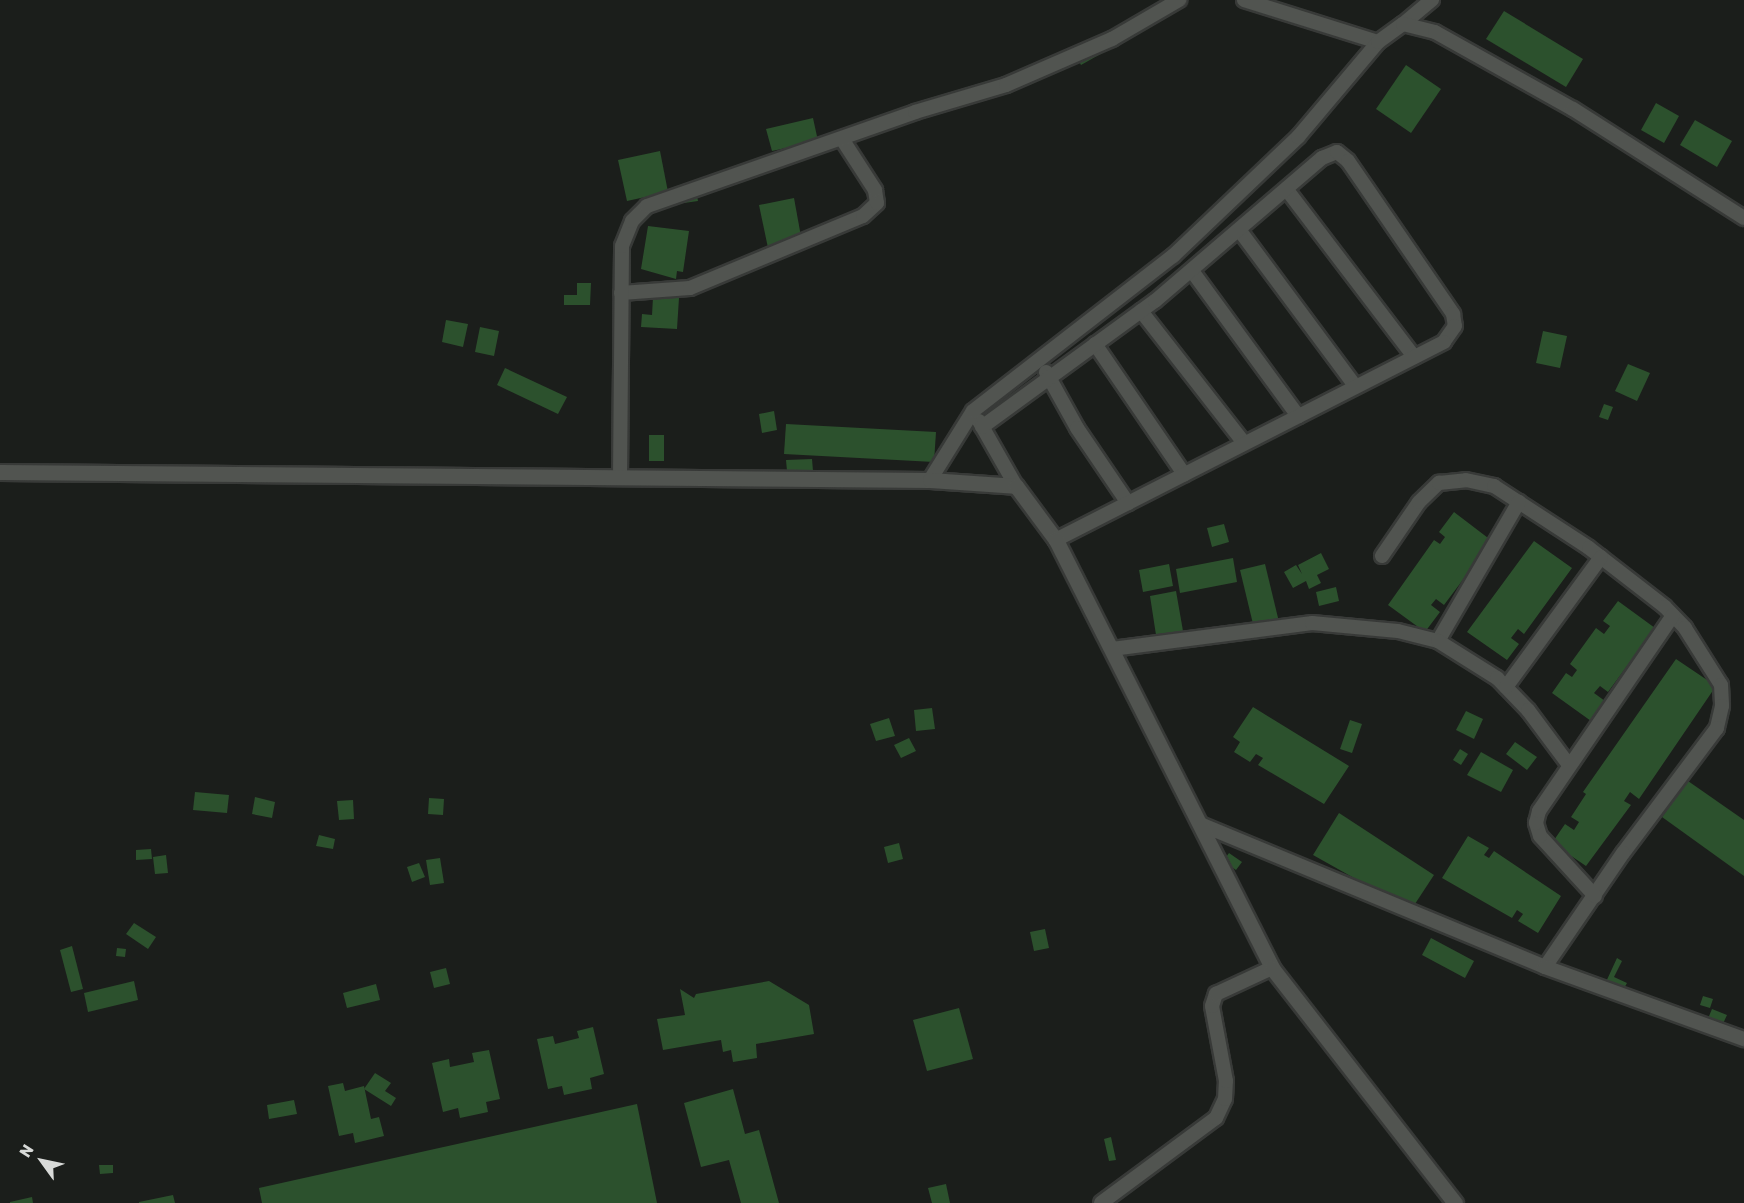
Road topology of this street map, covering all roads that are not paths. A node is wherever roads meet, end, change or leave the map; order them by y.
1 (1179, 0) edge
2 (1244, 0) edge
3 (1432, 0) edge
4 (1403, 24) junction
5 (1378, 42) junction
6 (842, 139) junction
7 (1287, 190) junction
8 (1744, 218) edge
9 (1240, 231) junction
10 (1192, 271) junction
11 (621, 293) junction
12 (1141, 311) junction
13 (1095, 344) junction
14 (1414, 357) junction
15 (1041, 358) junction
16 (1048, 378) junction
17 (1355, 386) junction
18 (973, 411) junction
19 (1298, 416) junction
20 (982, 427) junction
21 (1244, 443) junction
22 (0, 472) edge
23 (1184, 474) junction
24 (620, 478) junction
25 (930, 480) junction
26 (1016, 486) junction
27 (1128, 502) junction
28 (1519, 502) junction
29 (1056, 540) junction
30 (1382, 556) dead end
31 (1601, 557) junction
32 (1673, 615) junction
33 (1438, 641) junction
34 (1112, 649) junction
35 (1506, 687) junction
36 (1569, 765) junction
37 (1200, 824) junction
38 (1595, 896) junction
39 (1545, 967) junction
40 (1272, 968) junction
41 (1744, 1039) edge
42 (1101, 1203) edge
43 (1455, 1203) edge

1 - 6 street
2 - 5 street
3 - 4 street
4 - 5 street
4 - 8 street
5 - 15 street
6 - 11 street
6 - 11 street
7 - 9 street
7 - 14 street
7 - 14 street
9 - 10 street
9 - 17 street
10 - 12 street
10 - 19 street
11 - 24 street
12 - 13 street
12 - 21 street
13 - 16 street
13 - 23 street
14 - 17 street
15 - 16 street
15 - 18 street
16 - 20 street
16 - 27 street
17 - 19 street
18 - 20 street
18 - 25 street
19 - 21 street
20 - 26 street
21 - 23 street
22 - 24 street
23 - 27 street
24 - 25 street
25 - 26 street
26 - 29 street
27 - 29 street
28 - 30 street
28 - 31 street
28 - 33 street
29 - 34 street
31 - 32 street
31 - 35 street
32 - 36 street
32 - 38 street
33 - 34 street
33 - 35 street
34 - 37 street
35 - 36 street
36 - 38 street
37 - 39 street
37 - 40 street
38 - 39 street
39 - 41 street
40 - 42 street
40 - 43 street

